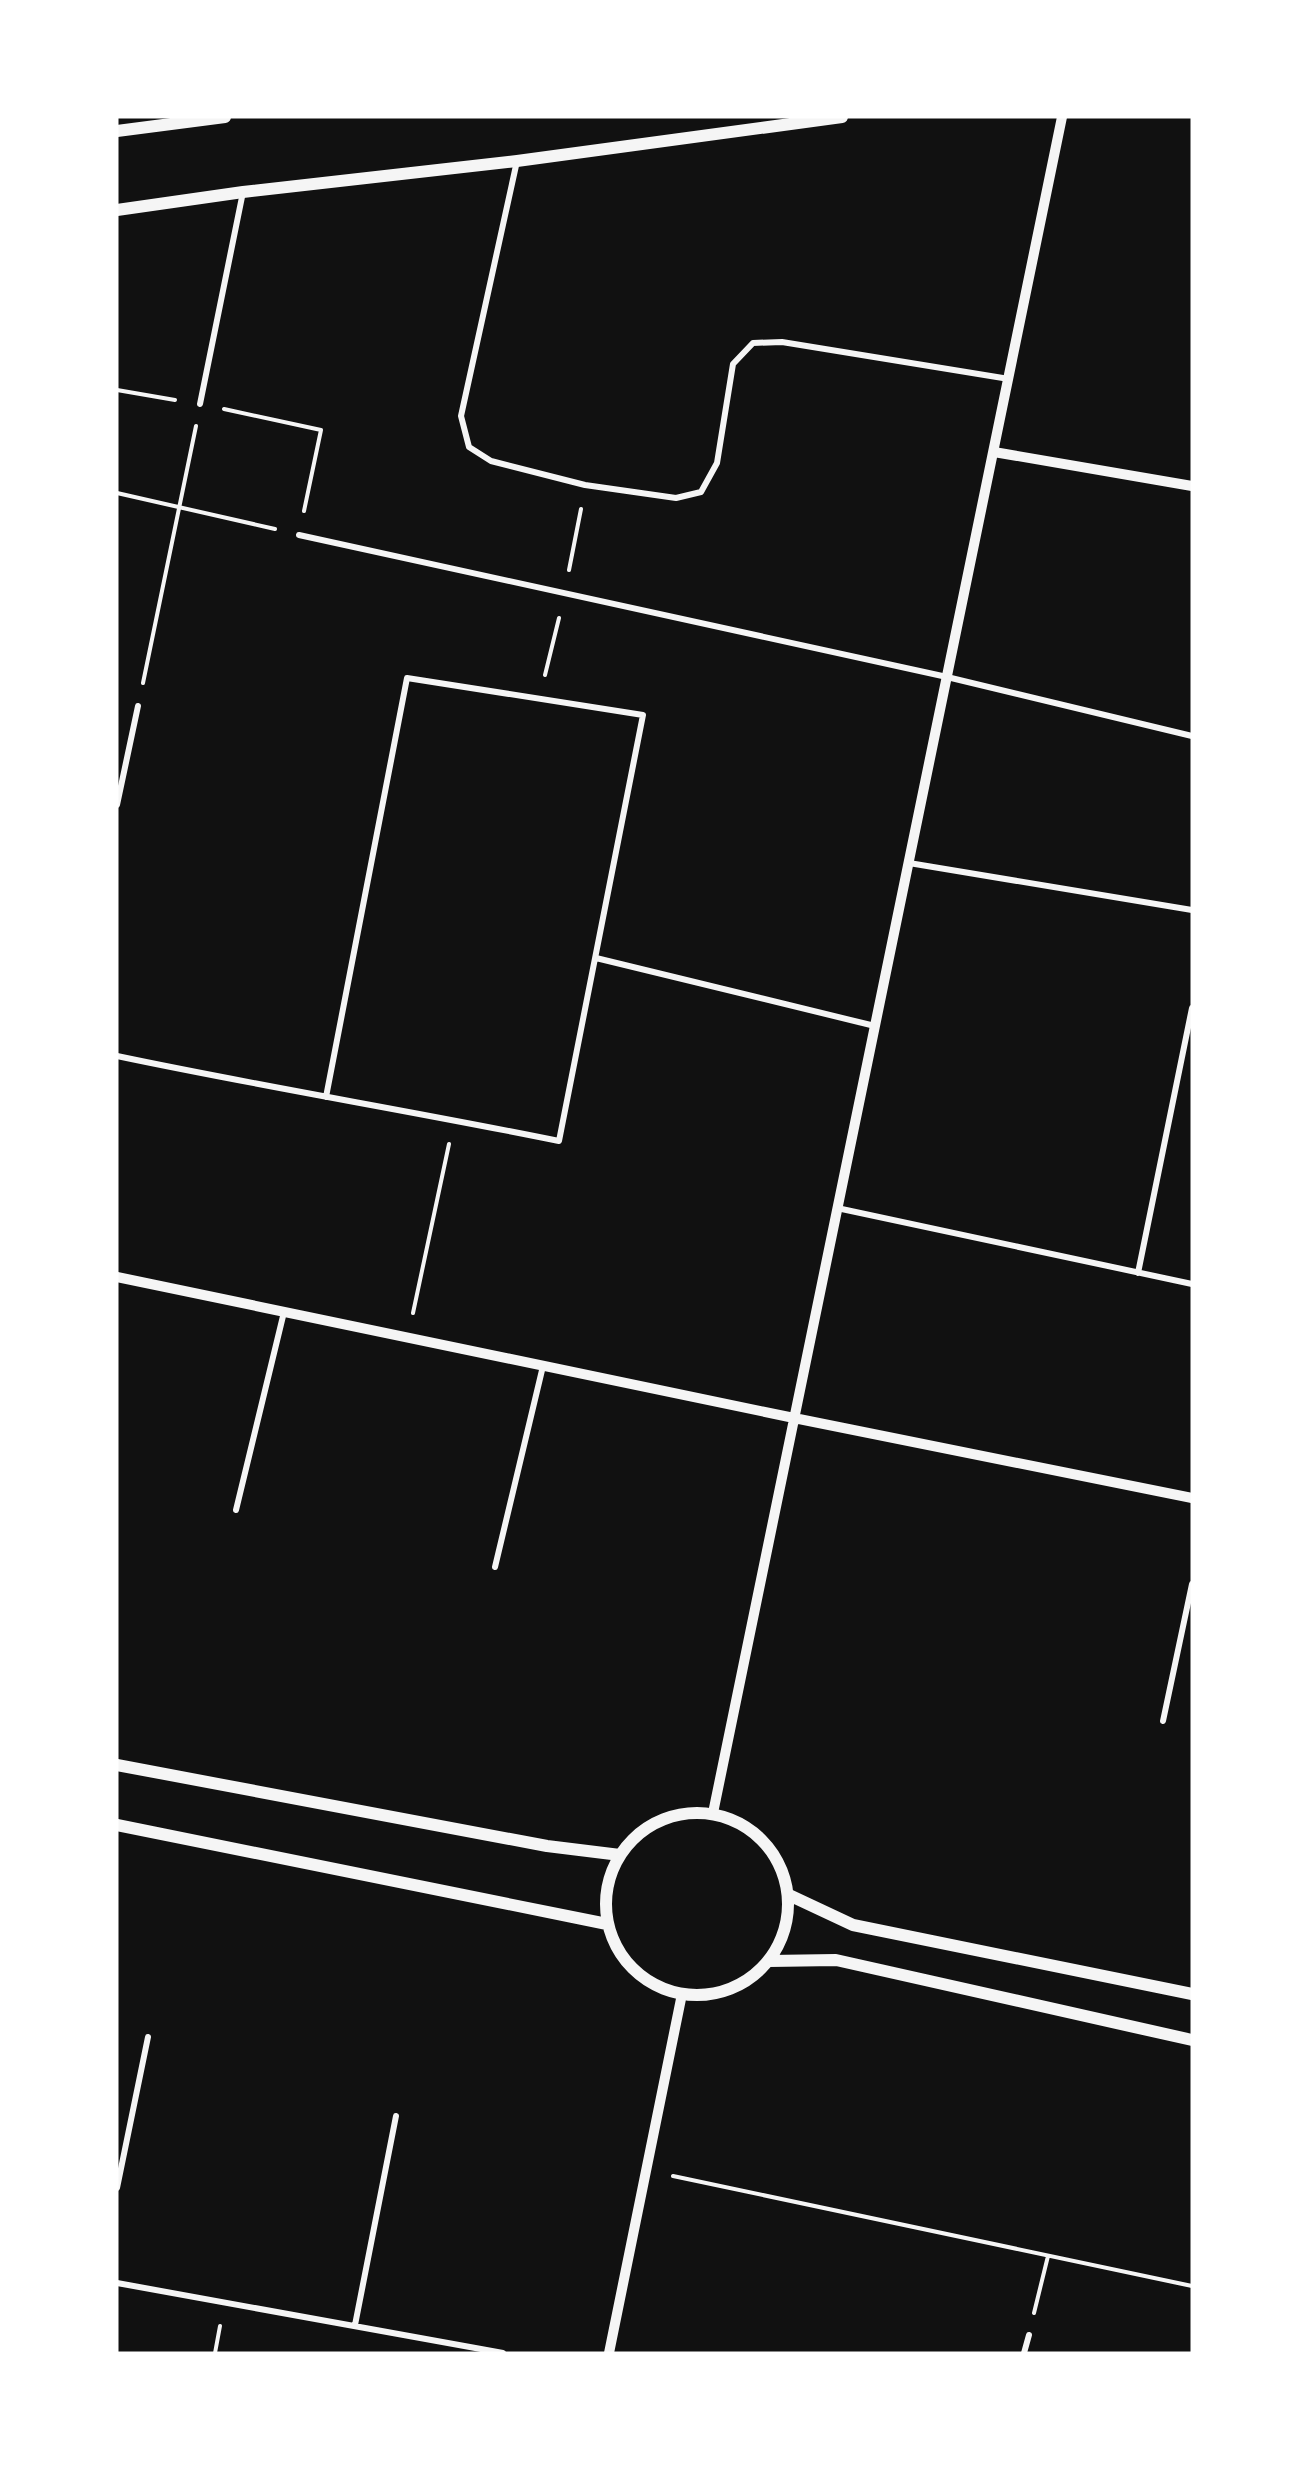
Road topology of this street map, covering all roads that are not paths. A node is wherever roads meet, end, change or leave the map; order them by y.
1 (225, 117) edge
2 (842, 117) edge
3 (1062, 117) edge
4 (117, 131) edge
5 (517, 160) junction
6 (243, 192) junction
7 (117, 210) edge
8 (1009, 378) junction
9 (200, 404) road end
10 (993, 452) junction
11 (1192, 486) edge
12 (299, 535) road end
13 (947, 677) junction
14 (138, 706) road end
15 (1192, 736) edge
16 (117, 805) edge
17 (909, 863) junction
18 (1192, 910) edge
19 (596, 958) junction
20 (1192, 1008) edge
21 (875, 1026) junction
22 (117, 1056) edge
23 (326, 1097) junction
24 (837, 1208) junction
25 (1138, 1273) junction
26 (117, 1277) edge
27 (1192, 1284) edge
28 (284, 1312) junction
29 (543, 1366) junction
30 (794, 1418) junction
31 (1192, 1498) edge
32 (236, 1510) dead end
33 (495, 1567) dead end
34 (1192, 1584) edge
35 (1163, 1722) dead end
36 (117, 1765) edge
37 (713, 1813) junction
38 (117, 1825) edge
39 (620, 1855) junction
40 (789, 1895) junction
41 (607, 1924) junction
42 (769, 1960) junction
43 (682, 1994) junction
44 (1192, 1994) edge
45 (148, 2037) dead end
46 (1192, 2040) edge
47 (396, 2116) dead end
48 (117, 2188) edge
49 (117, 2283) edge
50 (355, 2325) junction
51 (1029, 2335) road end
52 (503, 2353) edge
53 (609, 2353) edge
54 (1024, 2353) edge

1 - 4 main road
2 - 5 main road
3 - 8 street
5 - 6 main road
5 - 8 street
6 - 7 main road
6 - 9 street
8 - 10 street
10 - 11 street
10 - 13 street
12 - 13 street
13 - 15 street
13 - 17 street
14 - 16 street
17 - 18 street
17 - 21 street
19 - 21 street
19 - 23 street
19 - 23 street
20 - 25 street
21 - 24 street
22 - 23 street
24 - 25 street
24 - 30 street
25 - 27 street
26 - 28 street
28 - 29 street
28 - 32 street
29 - 30 street
29 - 33 street
30 - 31 street
30 - 37 street
34 - 35 street
36 - 39 main road
37 - 39 main road
37 - 40 main road
38 - 41 main road
39 - 41 main road
40 - 42 main road
40 - 44 main road
41 - 43 main road
42 - 43 main road
42 - 46 main road
43 - 53 street
45 - 48 street
47 - 50 street
49 - 50 street
50 - 52 street
51 - 54 street

